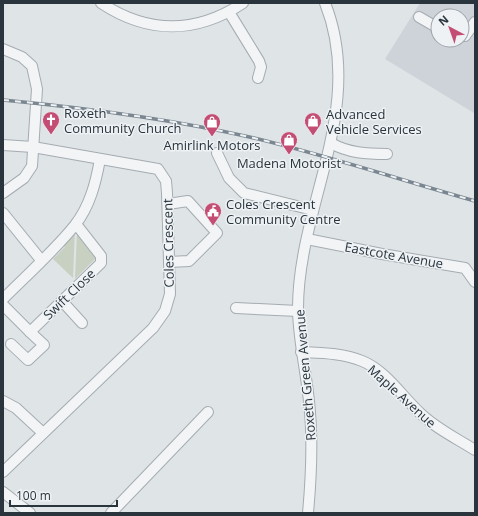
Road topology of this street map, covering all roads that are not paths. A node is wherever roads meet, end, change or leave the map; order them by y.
1 (101, 3) edge
2 (243, 3) edge
3 (325, 3) edge
4 (229, 12) junction
5 (419, 17) dead end
6 (430, 23) edge
7 (3, 49) edge
8 (258, 78) dead end
9 (330, 143) junction
10 (3, 146) edge
11 (33, 147) junction
12 (217, 153) dead end
13 (387, 154) dead end
14 (100, 159) junction
15 (3, 193) edge
16 (168, 204) junction
17 (313, 210) junction
18 (3, 213) edge
19 (76, 224) junction
20 (307, 239) junction
21 (41, 260) junction
22 (169, 262) junction
23 (474, 278) edge
24 (3, 299) edge
25 (62, 301) junction
26 (3, 305) edge
27 (236, 308) dead end
28 (298, 311) junction
29 (82, 323) dead end
30 (30, 332) junction
31 (11, 344) dead end
32 (301, 352) junction
33 (3, 401) edge
34 (208, 412) dead end
35 (43, 433) junction
36 (475, 450) edge
37 (3, 472) edge
38 (3, 492) edge
39 (30, 513) edge
40 (111, 513) edge
41 (308, 513) edge

1 - 4 street
2 - 4 street
3 - 9 street, Roxeth Green Avenue
4 - 8 street
5 - 6 street
7 - 11 street
9 - 13 street
9 - 17 street, Roxeth Green Avenue
10 - 11 street, Coles Crescent
11 - 14 street, Coles Crescent
11 - 15 street
12 - 17 street
14 - 16 street, Coles Crescent
14 - 19 street
16 - 22 street, Coles Crescent
16 - 22 street
17 - 20 street, Roxeth Green Avenue
18 - 21 street
19 - 21 street
19 - 25 street, Swift Close
20 - 23 street, Eastcote Avenue
20 - 28 street, Roxeth Green Avenue
21 - 24 street
22 - 35 street, Coles Crescent
25 - 29 street
25 - 30 street, Swift Close
26 - 30 street
27 - 28 street
28 - 32 street, Roxeth Green Avenue
30 - 31 street
32 - 36 street, Maple Avenue
32 - 41 street, Roxeth Green Avenue
33 - 35 street
34 - 40 street
35 - 37 street, Coles Crescent
38 - 39 street

